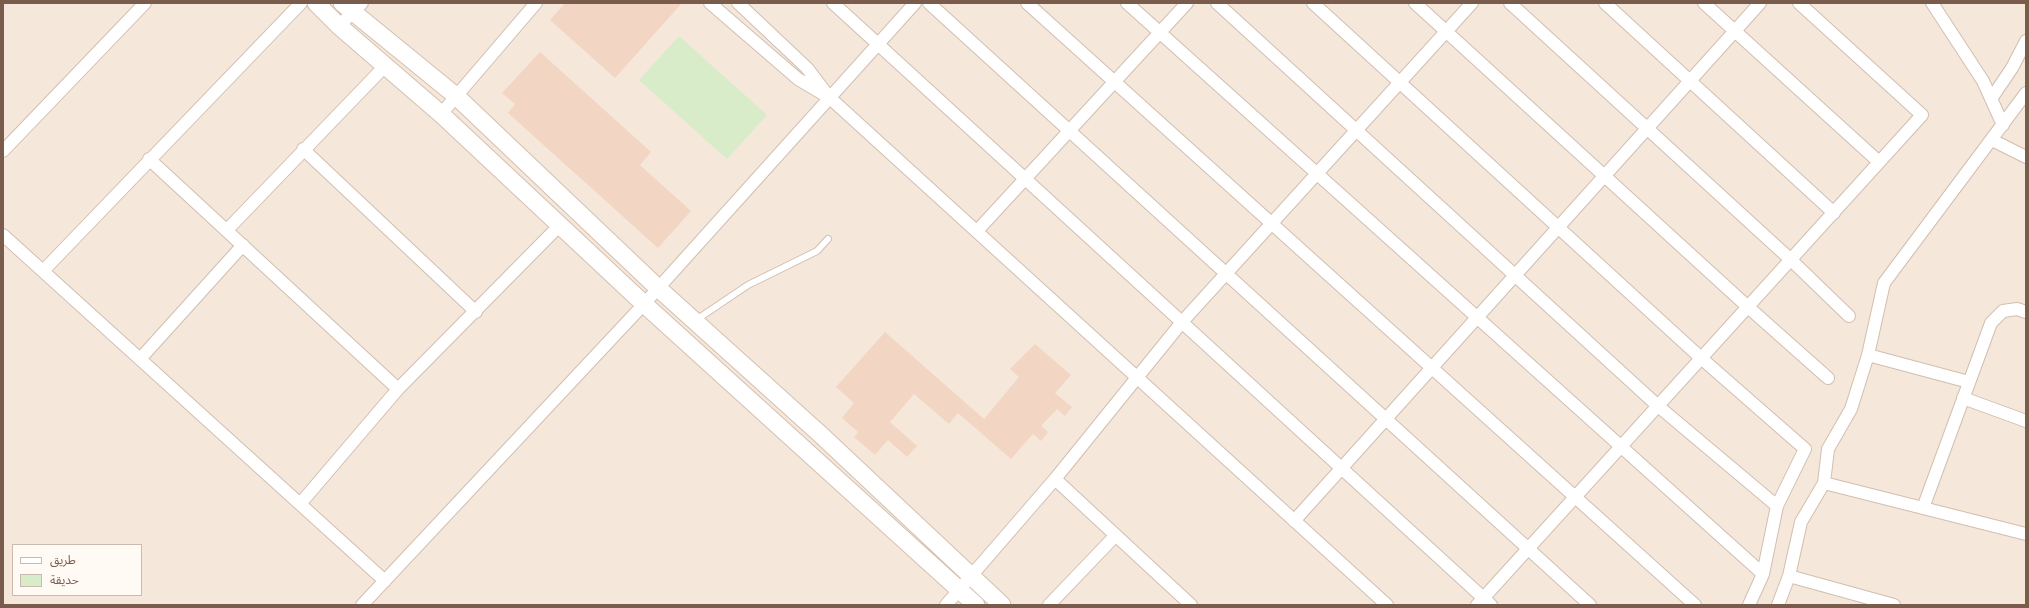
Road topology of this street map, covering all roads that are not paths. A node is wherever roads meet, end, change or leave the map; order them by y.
1 (301, 3) edge
2 (316, 3) edge
3 (536, 3) edge
4 (710, 3) edge
5 (738, 3) edge
6 (832, 3) edge
7 (915, 3) edge
8 (929, 3) edge
9 (1027, 3) edge
10 (1127, 3) edge
11 (1187, 3) edge
12 (1217, 3) edge
13 (1314, 3) edge
14 (1415, 3) edge
15 (1472, 3) edge
16 (1510, 3) edge
17 (1604, 3) edge
18 (1704, 3) edge
19 (1760, 3) edge
20 (1800, 3) edge
21 (1932, 3) edge
22 (142, 4) edge
23 (352, 6) edge
24 (339, 26) junction
25 (1446, 31) junction
26 (1735, 31) junction
27 (1160, 32) junction
28 (2026, 41) edge
29 (877, 44) junction
30 (385, 66) junction
31 (1690, 81) junction
32 (1115, 82) junction
33 (1400, 82) junction
34 (2026, 93) edge
35 (456, 96) junction
36 (830, 98) junction
37 (1991, 99) junction
38 (441, 114) junction
39 (2003, 125) junction
40 (1647, 128) junction
41 (1356, 130) junction
42 (1070, 131) junction
43 (1992, 140) junction
44 (303, 149) junction
45 (3, 151) edge
46 (2026, 157) edge
47 (150, 159) junction
48 (1879, 162) junction
49 (1316, 173) junction
50 (1605, 176) junction
51 (1026, 180) junction
52 (1834, 213) junction
53 (1271, 224) junction
54 (559, 226) junction
55 (1559, 227) junction
56 (226, 230) junction
57 (977, 231) junction
58 (3, 235) edge
59 (828, 239) dead end
60 (243, 246) junction
61 (1790, 259) junction
62 (43, 271) junction
63 (1226, 274) junction
64 (1515, 275) junction
65 (658, 288) junction
66 (644, 304) junction
67 (1748, 307) junction
68 (476, 312) junction
69 (2026, 312) edge
70 (1849, 316) dead end
71 (1477, 318) junction
72 (694, 321) junction
73 (1182, 322) junction
74 (1868, 355) junction
75 (1702, 358) junction
76 (140, 359) junction
77 (1432, 368) junction
78 (1138, 378) junction
79 (1828, 378) dead end
80 (1969, 382) junction
81 (398, 388) junction
82 (1964, 398) junction
83 (1658, 406) junction
84 (1385, 420) junction
85 (2026, 421) edge
86 (1620, 446) junction
87 (1342, 468) junction
88 (1055, 479) junction
89 (1824, 483) junction
90 (1575, 497) junction
91 (300, 504) junction
92 (1777, 506) junction
93 (1923, 508) junction
94 (1294, 521) junction
95 (2026, 534) edge
96 (1116, 535) junction
97 (1527, 549) junction
98 (1763, 574) junction
99 (1789, 576) junction
100 (385, 581) junction
101 (965, 583) junction
102 (1484, 602) edge
103 (362, 605) edge
104 (946, 605) edge
105 (976, 605) edge
106 (1002, 605) edge
107 (1049, 605) edge
108 (1191, 605) edge
109 (1387, 605) edge
110 (1590, 605) edge
111 (1695, 605) edge
112 (1749, 605) edge
113 (1778, 605) edge
114 (1894, 605) edge

1 - 47 street
2 - 24 street
3 - 35 street
4 - 36 street
5 - 36 street
6 - 29 street
7 - 29 street
8 - 42 street
9 - 32 street
10 - 27 street
11 - 27 street
12 - 41 street
13 - 33 street
14 - 25 street
15 - 25 street
16 - 40 street
17 - 31 street
18 - 26 street
19 - 26 street
20 - 48 street
21 - 37 street
22 - 45 street
23 - 24 street
23 - 35 street
24 - 30 street
25 - 33 street
25 - 50 street
26 - 31 street
26 - 48 street
27 - 32 street
27 - 49 street
28 - 37 street
29 - 36 street
29 - 51 street
30 - 38 street
30 - 44 street
31 - 40 street
31 - 52 street
32 - 42 street
32 - 53 street
33 - 41 street
33 - 55 street
34 - 39 street
35 - 38 street
35 - 65 street
36 - 57 street
36 - 65 street
37 - 39 street
38 - 54 street
39 - 43 street
40 - 50 street
40 - 61 street
41 - 49 street
41 - 64 street
42 - 51 street
42 - 63 street
43 - 46 street
43 - 74 street
44 - 56 street
44 - 68 street
47 - 56 street
47 - 62 street
48 - 52 street
49 - 53 street
49 - 71 street
50 - 55 street
50 - 67 street
51 - 57 street
51 - 73 street
52 - 61 street
53 - 63 street
53 - 77 street
54 - 66 street
54 - 68 street
55 - 64 street
55 - 75 street
56 - 60 street
57 - 78 street
58 - 62 street
59 - 72 lane
60 - 76 street
60 - 81 street
61 - 67 street
61 - 70 street
62 - 76 street
63 - 73 street
63 - 84 street
64 - 71 street
64 - 83 street
65 - 66 street
65 - 72 street
66 - 100 street
66 - 101 street
67 - 75 street
67 - 79 street
68 - 81 street
69 - 80 street
71 - 77 street
71 - 86 street
72 - 101 street
73 - 78 street
73 - 87 street
74 - 80 street
74 - 89 street
75 - 83 street
75 - 92 street
76 - 91 street
77 - 84 street
77 - 90 street
78 - 88 street
78 - 94 street
80 - 82 street
81 - 91 street
82 - 85 street
82 - 93 street
83 - 86 street
83 - 92 street
84 - 87 street
84 - 97 street
86 - 90 street
86 - 98 street
87 - 94 street
87 - 102 street
88 - 96 street
88 - 101 street
89 - 93 street
89 - 99 street
90 - 97 street
90 - 111 street
91 - 100 street
92 - 98 street
93 - 95 street
94 - 109 street
96 - 107 street
96 - 108 street
97 - 102 street
97 - 110 street
98 - 112 street
99 - 113 street
99 - 114 street
100 - 103 street
101 - 104 street
101 - 105 street
101 - 106 street

